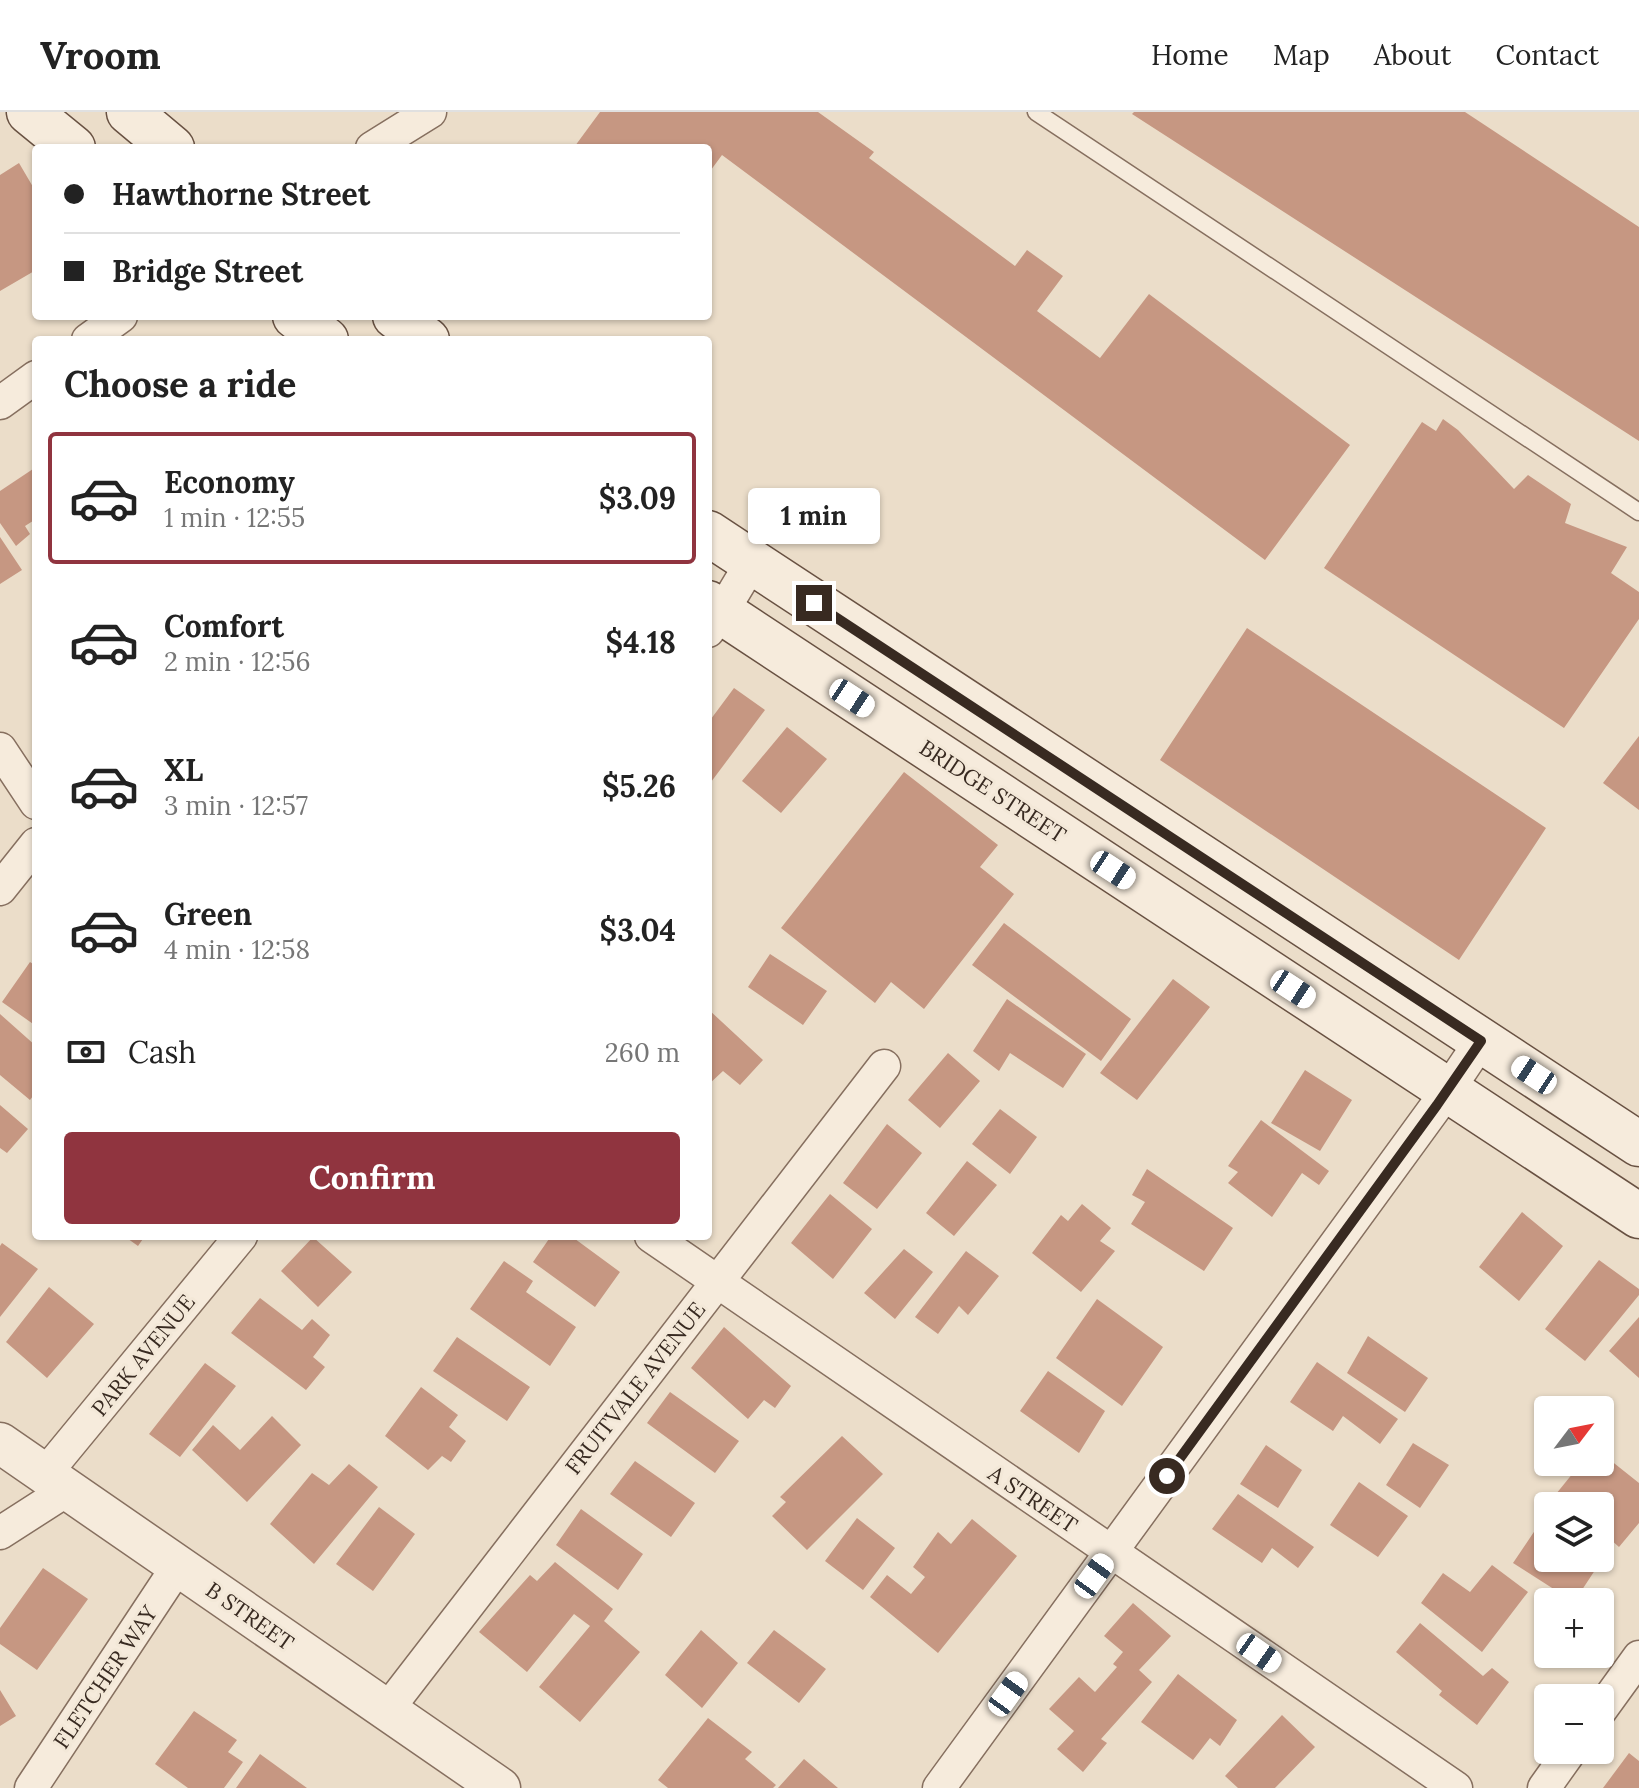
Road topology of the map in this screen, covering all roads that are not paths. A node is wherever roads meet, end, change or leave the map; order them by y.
1 (29, 112) edge
2 (129, 112) edge
3 (1036, 112) edge
4 (427, 113) edge
5 (68, 144) edge
6 (167, 144) edge
7 (378, 144) edge
8 (116, 320) edge
9 (300, 320) edge
10 (400, 320) edge
11 (94, 336) edge
12 (321, 336) edge
13 (422, 336) edge
14 (32, 380) edge
15 (0, 403) edge
16 (1639, 512) edge
17 (712, 536) edge
18 (752, 562) junction
19 (713, 615) edge
20 (0, 749) edge
21 (32, 797) edge
22 (32, 849) edge
23 (0, 889) edge
24 (1481, 1041) junction
25 (884, 1066) dead end
26 (1448, 1090) junction
27 (1639, 1144) edge
28 (1639, 1216) edge
29 (238, 1240) edge
30 (657, 1240) edge
31 (717, 1282) junction
32 (0, 1443) edge
33 (56, 1482) junction
34 (0, 1533) edge
35 (1112, 1552) junction
36 (178, 1566) junction
37 (1639, 1657) edge
38 (1614, 1692) edge
39 (387, 1710) junction
40 (1561, 1764) edge
41 (31, 1788) edge
42 (500, 1788) edge
43 (939, 1788) edge
44 (1456, 1788) edge
45 (1544, 1788) edge

1 - 5 main road
2 - 6 main road
3 - 16 lane
4 - 7 street
8 - 11 street
9 - 12 main road
10 - 13 main road
14 - 15 street
17 - 18 main road
18 - 19 street
18 - 24 main road
19 - 26 main road, BRIDGE STREET
20 - 21 street
22 - 23 street
24 - 26 street
24 - 27 main road
25 - 31 street, FRUITVALE AVENUE
26 - 28 main road, BRIDGE STREET
26 - 35 street
29 - 33 street, PARK AVENUE
30 - 31 street, A STREET
31 - 35 street, A STREET
31 - 39 street, FRUITVALE AVENUE
32 - 33 street, B STREET
33 - 34 street, PARK AVENUE
33 - 36 street, B STREET
35 - 43 street
35 - 44 street, A STREET
36 - 39 street, B STREET
36 - 41 street, FLETCHER WAY
37 - 38 street
39 - 42 street, B STREET
40 - 45 street

